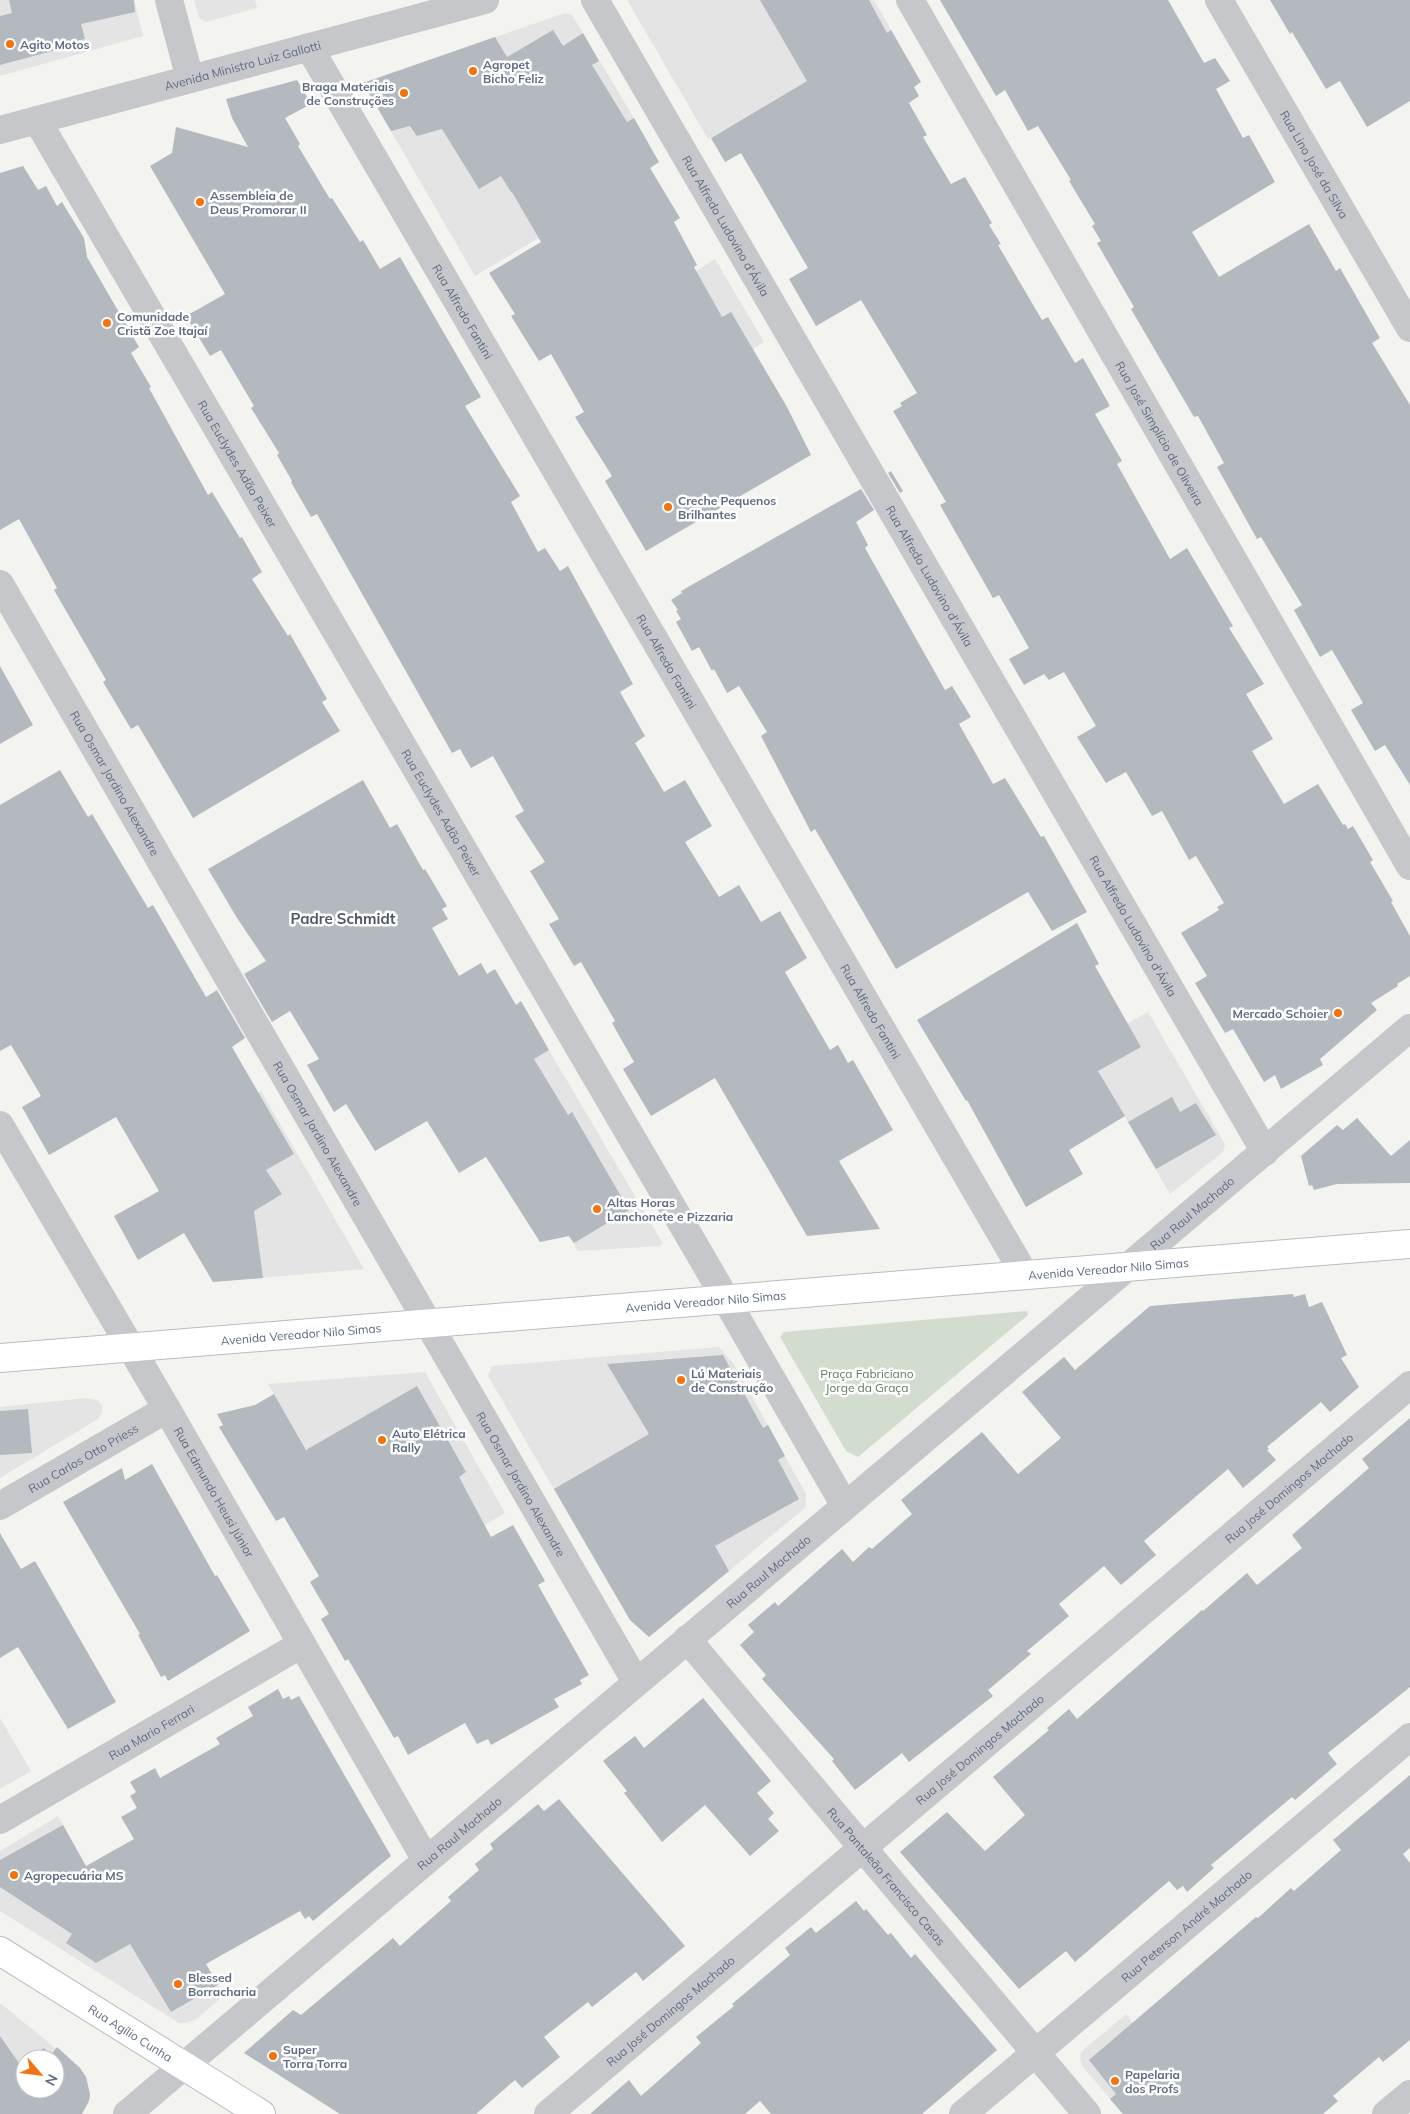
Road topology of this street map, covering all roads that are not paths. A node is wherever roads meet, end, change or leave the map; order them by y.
1 (169, 0) edge
2 (484, 0) edge
3 (595, 0) edge
4 (910, 0) edge
5 (1219, 0) edge
6 (310, 47) junction
7 (190, 79) junction
8 (37, 120) junction
9 (0, 130) edge
10 (1410, 328) edge
11 (0, 584) edge
12 (1410, 866) edge
13 (1410, 1028) edge
14 (0, 1125) edge
15 (1265, 1152) junction
16 (1410, 1244) edge
17 (1128, 1267) junction
18 (1025, 1276) junction
19 (727, 1300) junction
20 (429, 1324) junction
21 (130, 1347) junction
22 (0, 1358) edge
23 (1410, 1385) edge
24 (167, 1409) junction
25 (0, 1506) edge
26 (845, 1506) junction
27 (686, 1639) junction
28 (302, 1644) junction
29 (636, 1682) junction
30 (1410, 1737) edge
31 (0, 1820) edge
32 (862, 1848) junction
33 (426, 1860) junction
34 (0, 1951) edge
35 (1035, 2053) junction
36 (184, 2065) junction
37 (1410, 2094) edge
38 (127, 2114) edge
39 (261, 2114) edge
40 (548, 2114) edge
41 (963, 2114) edge
42 (1087, 2114) edge
43 (1386, 2114) edge

1 - 7 street
2 - 6 street, Avenida Ministro Luiz Gallotti
3 - 15 street, Rua Alfredo Ludovino d'Ávila
4 - 12 street, Rua José Simplício de Oliveira
5 - 10 street, Rua Lino José da Silva
6 - 7 street, Avenida Ministro Luiz Gallotti
6 - 18 street, Rua Alfredo Fantini
7 - 8 street, Avenida Ministro Luiz Gallotti
8 - 9 street, Avenida Ministro Luiz Gallotti
8 - 19 street, Rua Euclydes Adão Peixer
11 - 20 street, Rua Osmar Jordino Alexandre
13 - 15 street, Rua Raul Machado
14 - 21 street, Rua Edmundo Heusi Júnior
15 - 17 street, Rua Raul Machado
16 - 17 main road, Avenida Vereador Nilo Simas
17 - 18 main road, Avenida Vereador Nilo Simas
17 - 26 street, Rua Raul Machado
18 - 19 main road, Avenida Vereador Nilo Simas
19 - 20 main road, Avenida Vereador Nilo Simas
19 - 26 street, Rua Euclydes Adão Peixer
20 - 21 main road, Avenida Vereador Nilo Simas
20 - 29 street, Rua Osmar Jordino Alexandre
21 - 22 main road, Avenida Vereador Nilo Simas
21 - 24 street, Rua Edmundo Heusi Júnior
23 - 32 street, Rua José Domingos Machado
24 - 25 street, Rua Carlos Otto Priess
24 - 28 street, Rua Edmundo Heusi Júnior
26 - 27 street, Rua Raul Machado
27 - 29 street, Rua Raul Machado
27 - 32 street, Rua Pantaleão Francisco Casas
28 - 31 street, Rua Mario Ferrari
28 - 33 street, Rua Edmundo Heusi Júnior
29 - 33 street, Rua Raul Machado
30 - 35 street, Rua Peterson André Machado
32 - 35 street, Rua Pantaleão Francisco Casas
32 - 40 street, Rua José Domingos Machado
33 - 36 street, Rua Raul Machado
34 - 36 main road, Rua Agílio Cunha
35 - 41 street, Rua Peterson André Machado
35 - 42 street, Rua Pantaleão Francisco Casas
36 - 38 street, Rua Raul Machado
36 - 39 main road, Rua Agílio Cunha
37 - 43 street

